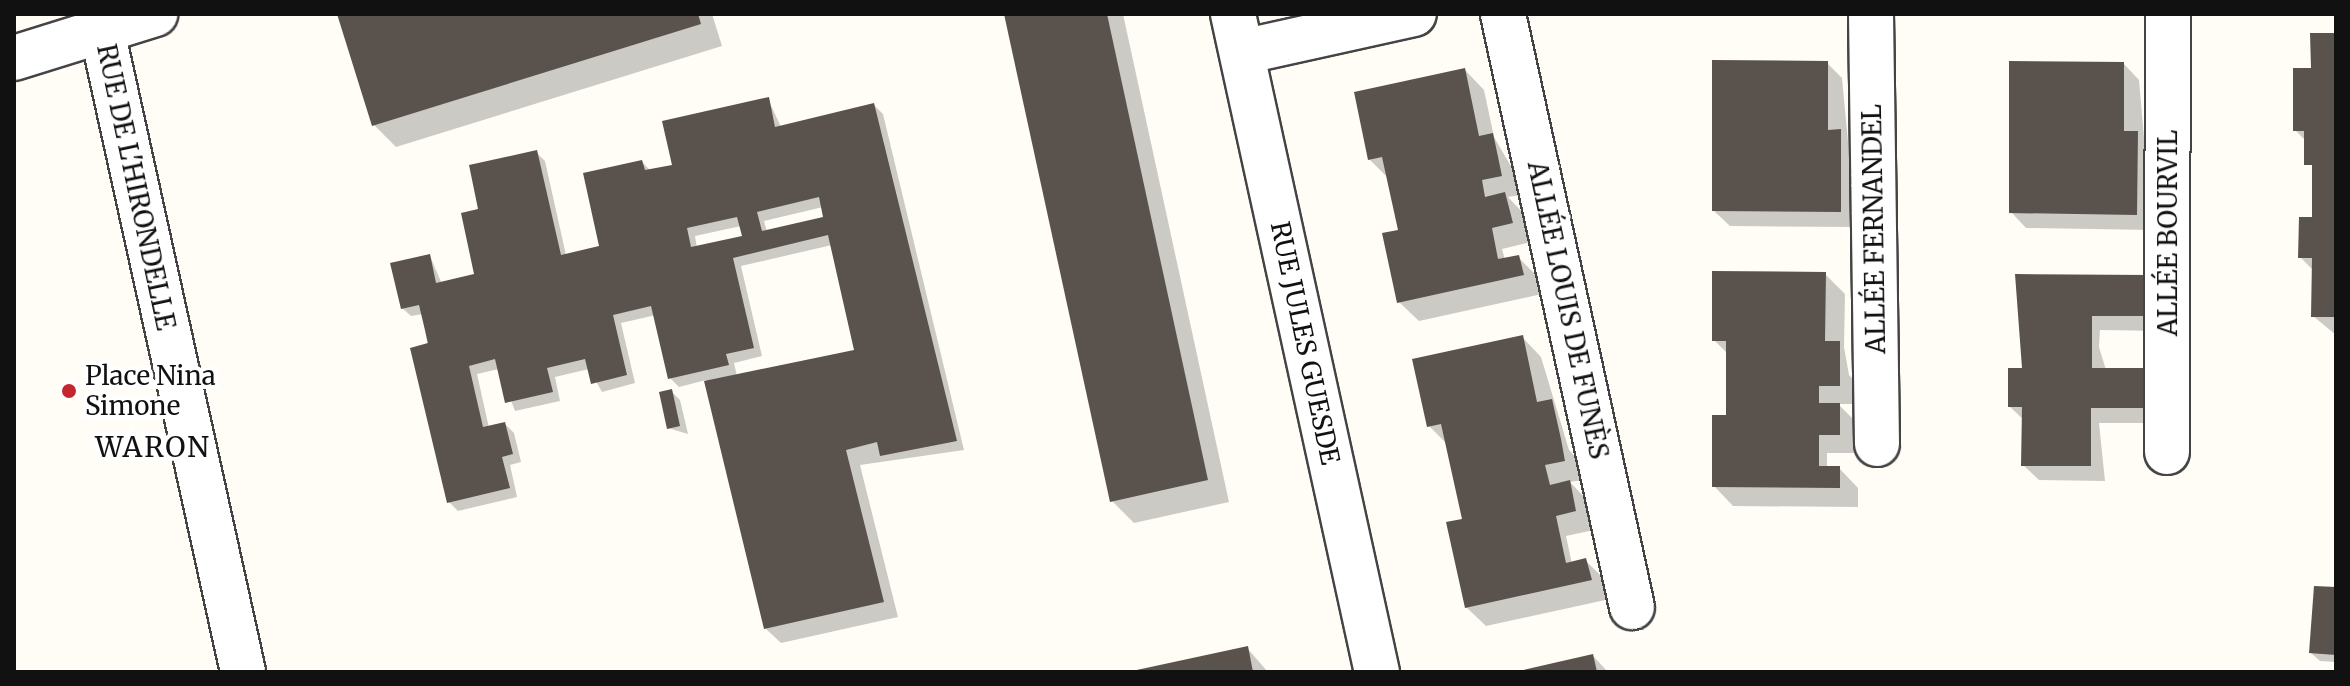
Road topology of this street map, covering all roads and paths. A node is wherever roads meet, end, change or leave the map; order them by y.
1 (155, 14) edge
2 (1414, 14) edge
3 (1503, 14) edge
4 (1871, 14) edge
5 (2168, 14) edge
6 (102, 31) junction
7 (1238, 33) edge
8 (14, 58) edge
9 (1877, 444) dead end
10 (2167, 452) dead end
11 (1632, 607) dead end
12 (243, 672) edge
13 (1377, 672) edge

1 - 6 street
2 - 7 street
3 - 11 street, ALLÉE LOUIS DE FUNÈS
4 - 9 street, ALLÉE FERNANDEL
5 - 10 street, ALLÉE BOURVIL
6 - 8 street
6 - 12 street, RUE DE L'HIRONDELLE
7 - 13 street, RUE JULES GUESDE

